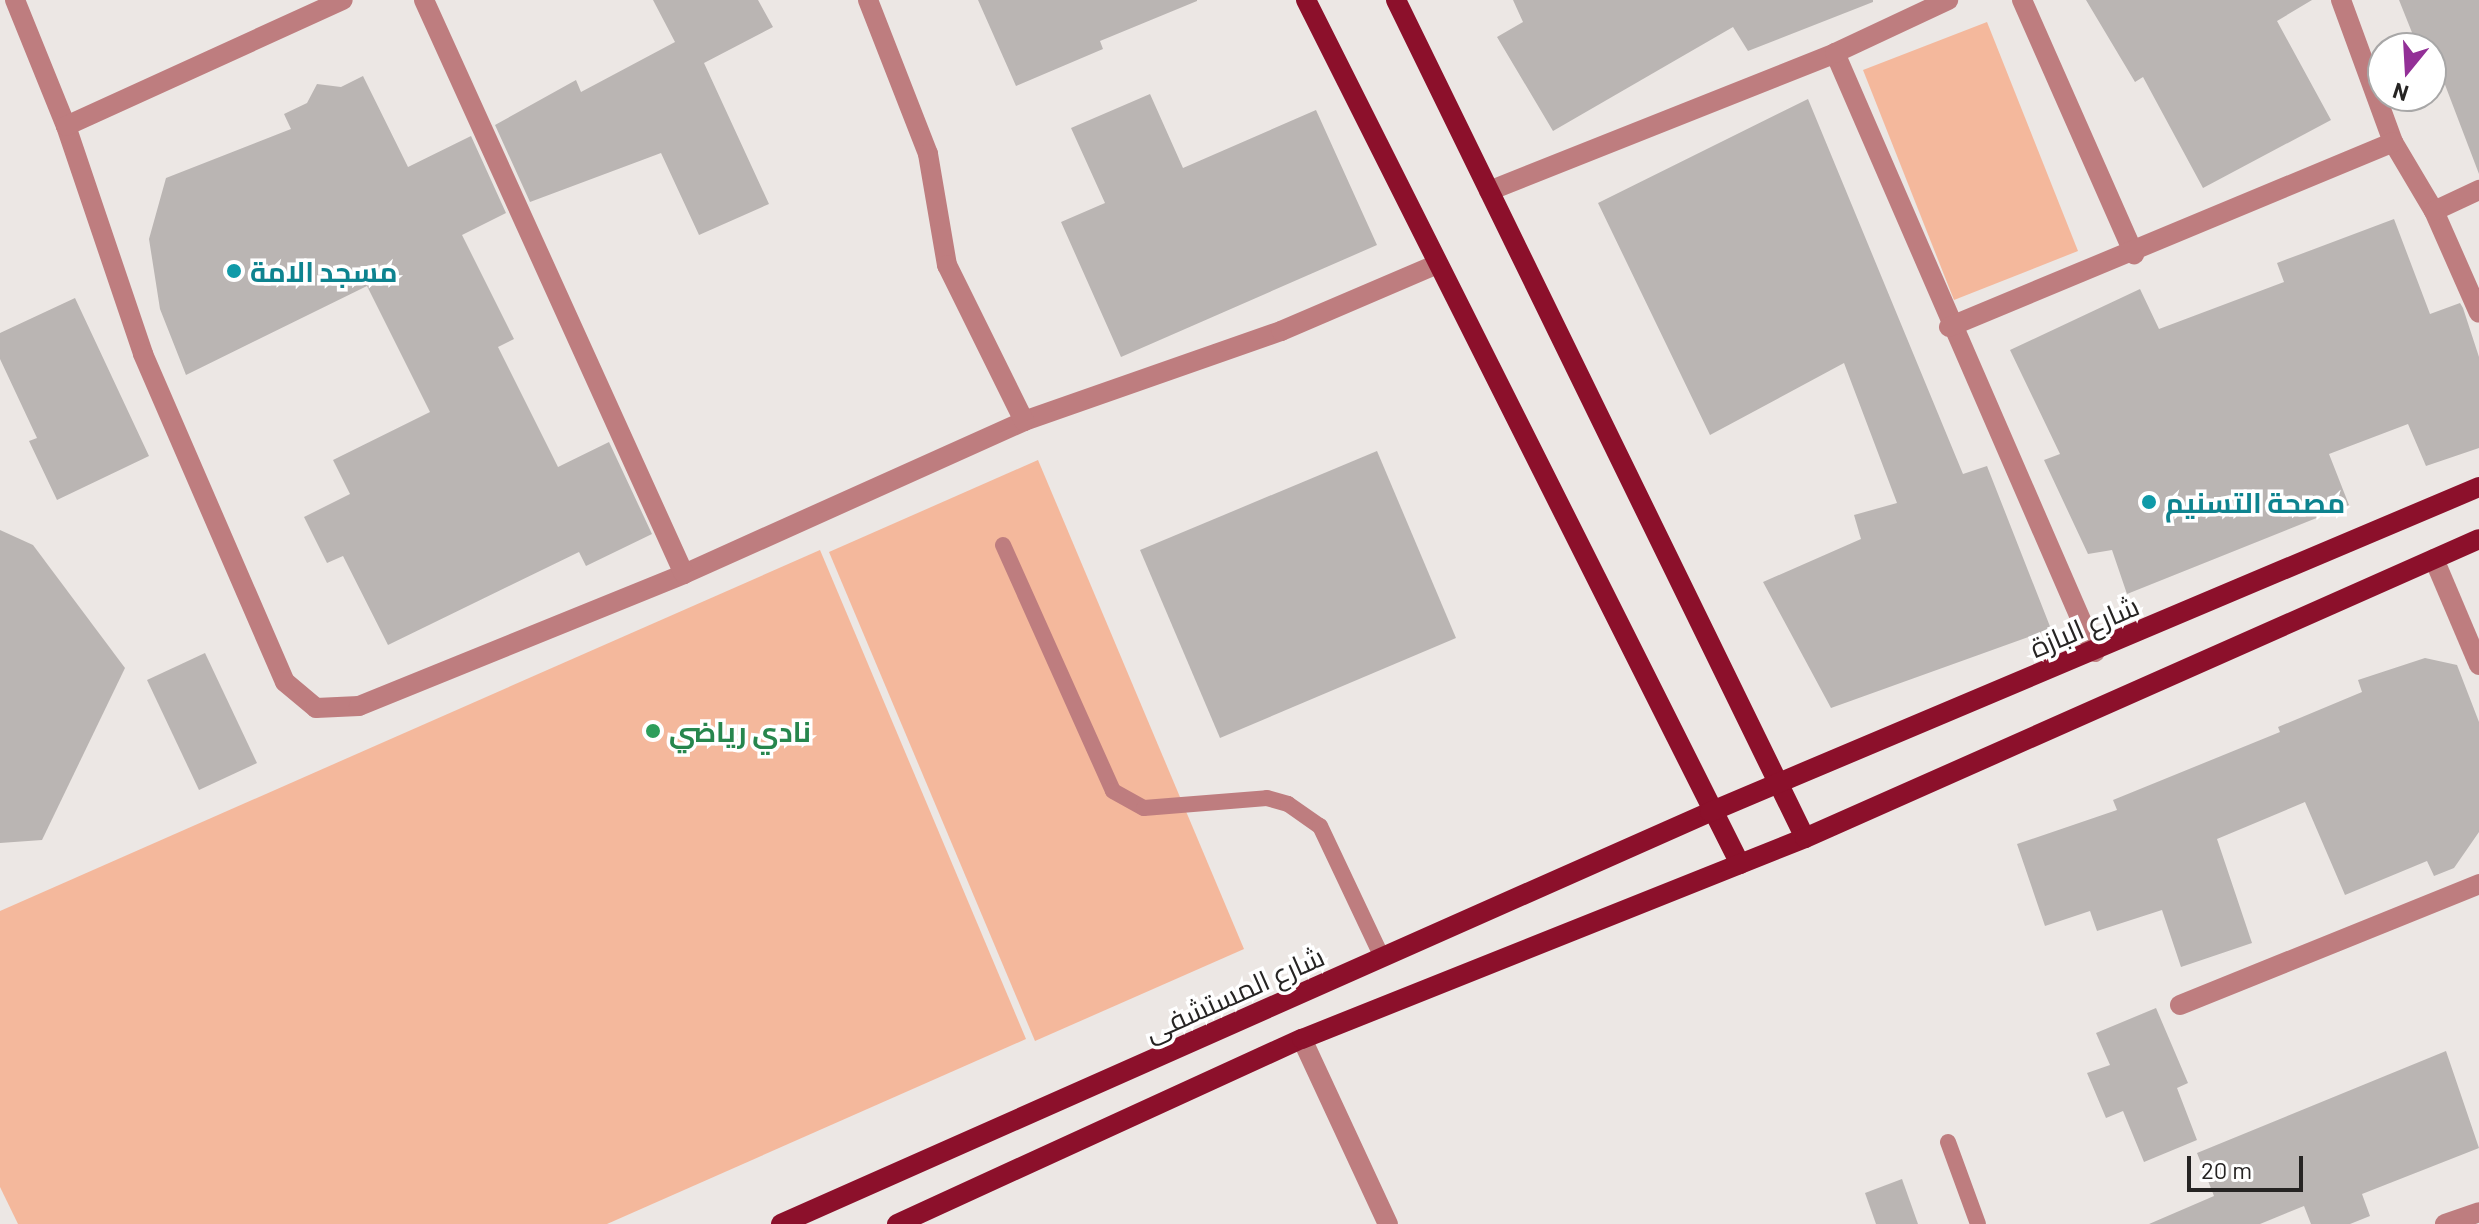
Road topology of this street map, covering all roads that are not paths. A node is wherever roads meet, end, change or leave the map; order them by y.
1 (15, 0) edge
2 (343, 0) edge
3 (424, 0) edge
4 (868, 0) edge
5 (1306, 0) edge
6 (1396, 0) edge
7 (1948, 0) edge
8 (2022, 0) edge
9 (2341, 0) edge
10 (1835, 53) junction
11 (66, 126) junction
12 (2393, 142) junction
13 (2479, 190) edge
14 (1489, 191) junction
15 (2434, 211) junction
16 (2134, 254) junction
17 (1435, 265) junction
18 (2479, 313) edge
19 (1949, 327) junction
20 (1024, 421) junction
21 (2479, 487) edge
22 (2479, 539) edge
23 (1003, 545) dead end
24 (2434, 559) junction
25 (684, 574) junction
26 (2095, 652) junction
27 (2479, 665) edge
28 (1776, 788) junction
29 (1710, 812) junction
30 (1805, 838) junction
31 (1740, 864) junction
32 (2479, 884) edge
33 (1382, 957) junction
34 (2180, 1005) dead end
35 (1302, 1039) junction
36 (1948, 1142) dead end
37 (2479, 1212) edge
38 (781, 1224) edge
39 (897, 1224) edge
40 (1388, 1224) edge
41 (1978, 1224) edge
42 (2445, 1224) edge

1 - 11 street
2 - 11 street
3 - 25 street
4 - 20 street
5 - 17 main road
6 - 14 main road
7 - 10 street
8 - 16 street
9 - 12 street
10 - 14 street
10 - 19 street
11 - 25 street
12 - 15 street
12 - 16 street
13 - 15 street
14 - 28 main road
15 - 18 street
16 - 19 street
17 - 20 street
17 - 29 main road
19 - 26 street
20 - 25 street
21 - 26 main road, شارع البازة
22 - 24 main road
23 - 33 lane
24 - 27 street
24 - 30 main road
26 - 28 main road, شارع البازة
28 - 29 main road, شارع البازة
28 - 30 main road
29 - 31 main road
29 - 33 main road, شارع المستشفى
30 - 31 main road
31 - 35 main road
32 - 34 street
33 - 38 main road, شارع المستشفى
35 - 39 main road
35 - 40 street
36 - 41 lane
37 - 42 street

